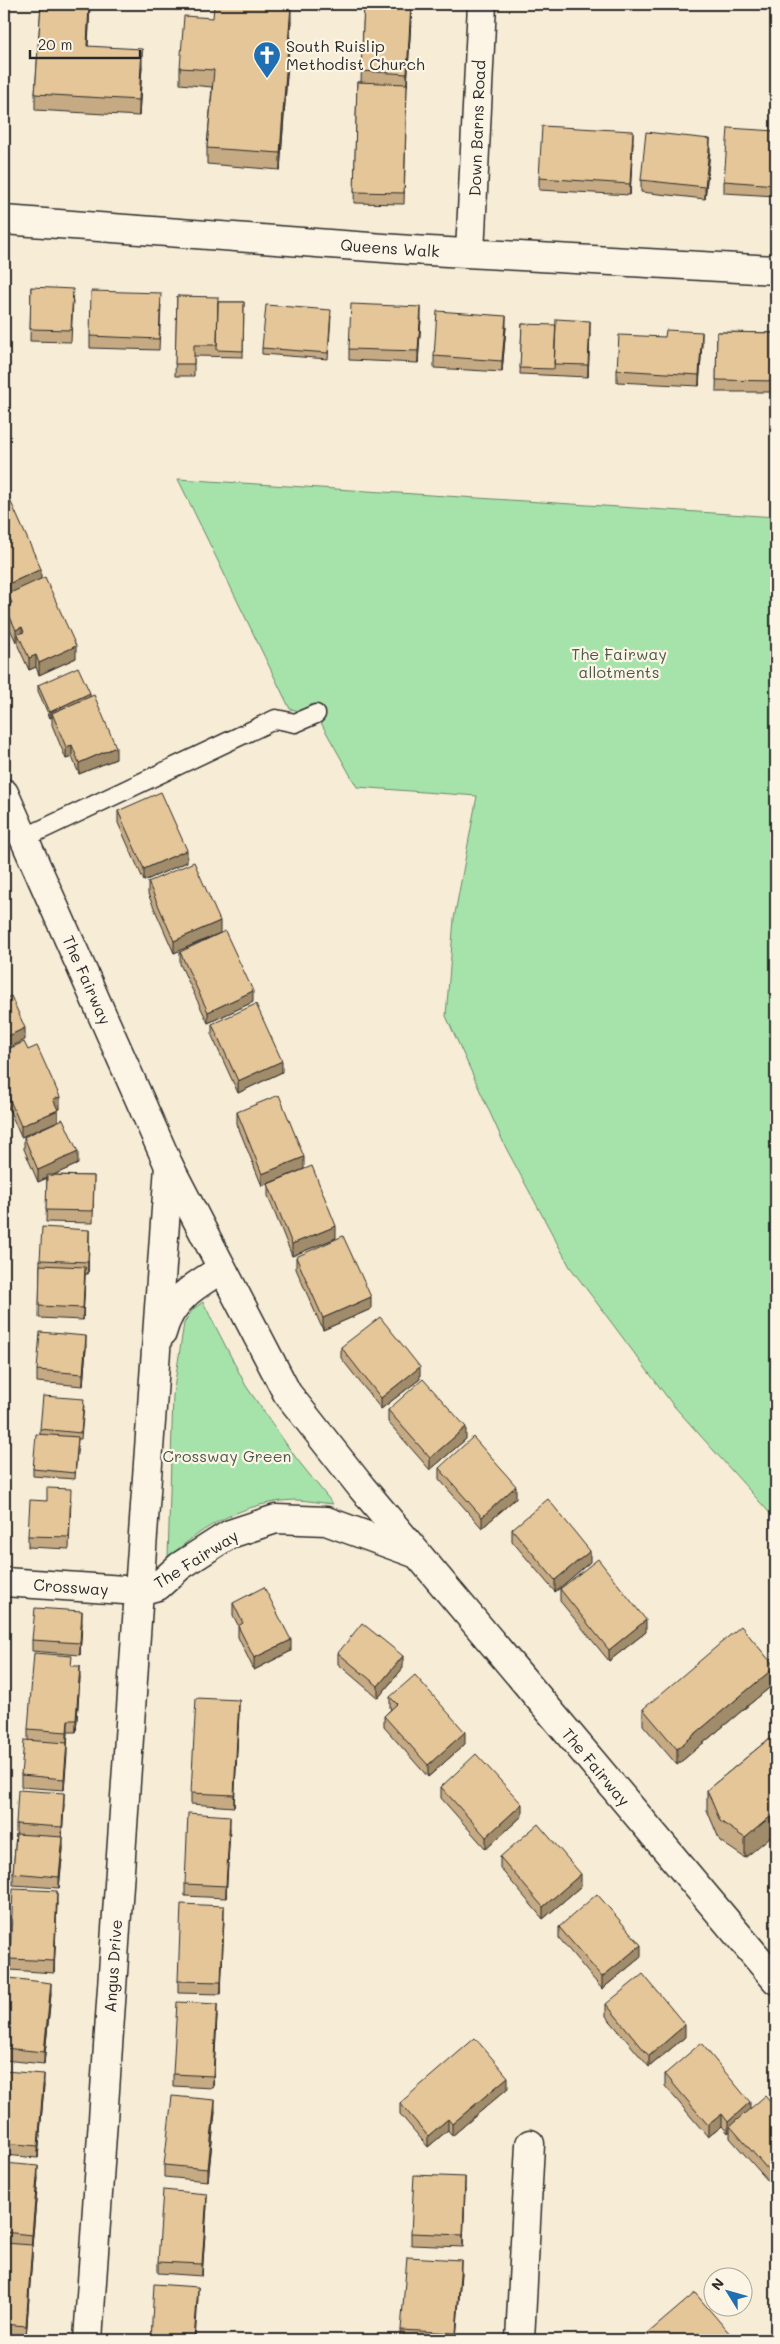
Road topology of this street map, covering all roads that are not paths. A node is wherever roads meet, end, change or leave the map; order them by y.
1 (482, 4) edge
2 (4, 220) edge
3 (470, 253) junction
4 (776, 270) edge
5 (316, 714) dead end
6 (4, 794) edge
7 (24, 838) junction
8 (169, 1166) junction
9 (222, 1269) junction
10 (155, 1361) junction
11 (417, 1554) junction
12 (4, 1582) edge
13 (139, 1591) junction
14 (776, 1980) edge
15 (530, 2144) dead end
16 (88, 2340) edge
17 (520, 2340) edge

1 - 3 street, Down Barns Road
2 - 3 street, Queens Walk
3 - 4 street, Queens Walk
5 - 7 lane
6 - 7 street, The Fairway
7 - 8 street, The Fairway
8 - 9 street, The Fairway
8 - 10 street, The Fairway
9 - 10 street, The Fairway
9 - 11 street, The Fairway
10 - 13 street, The Fairway
11 - 13 street, The Fairway
11 - 14 street, The Fairway
12 - 13 street, Crossway
13 - 16 street, Angus Drive
15 - 17 street

